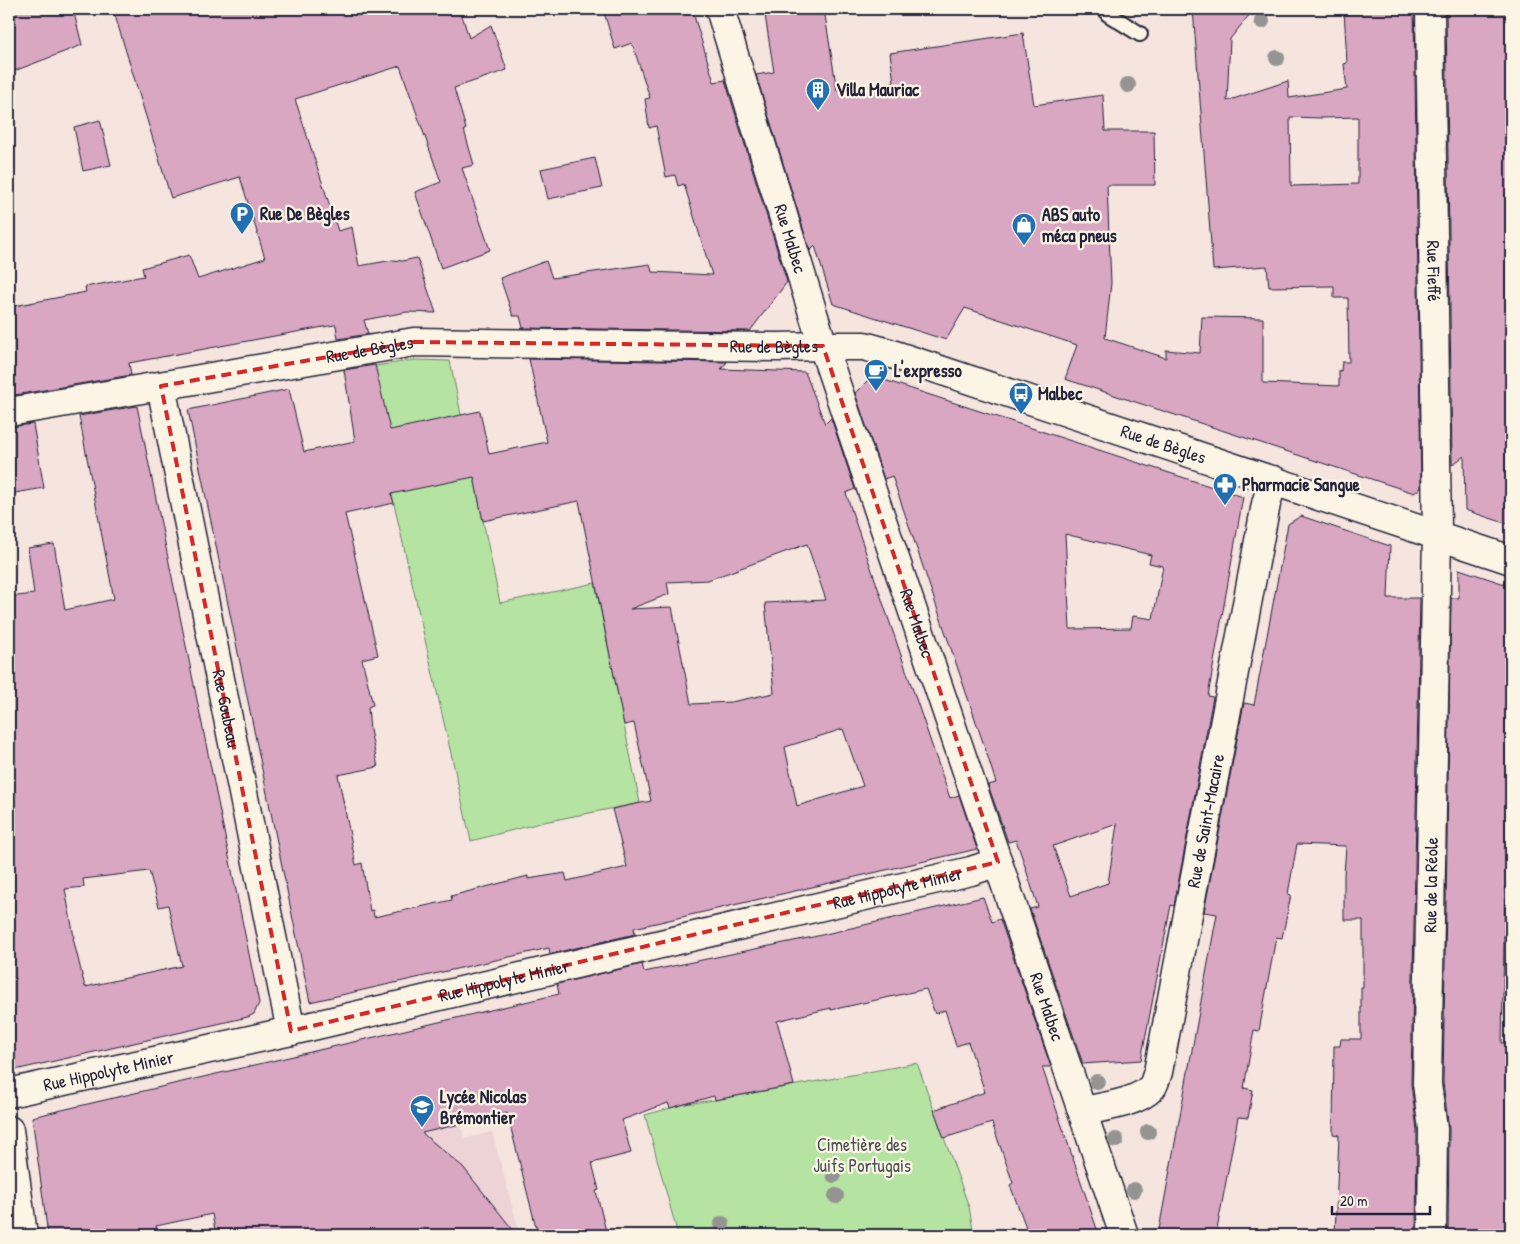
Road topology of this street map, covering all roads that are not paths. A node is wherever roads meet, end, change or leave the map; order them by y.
1 (720, 9) edge
2 (1108, 9) edge
3 (1430, 9) edge
4 (1140, 34) dead end
5 (823, 346) junction
6 (161, 386) junction
7 (9, 412) edge
8 (1273, 480) junction
9 (1437, 534) junction
10 (1511, 560) edge
11 (998, 862) junction
12 (291, 1031) junction
13 (9, 1093) edge
14 (1082, 1111) junction
15 (9, 1130) edge
16 (23, 1235) edge
17 (1124, 1235) edge
18 (1432, 1235) edge

1 - 5 street, Rue Malbec
2 - 4 lane
3 - 9 street, Rue Fieffé
5 - 6 street, Rue de Bègles
5 - 8 street, Rue de Bègles
5 - 11 street, Rue Malbec
6 - 7 street, Rue de Bègles
6 - 12 street, Rue Goubeau
8 - 9 street, Rue de Bègles
8 - 14 street, Rue de Saint-Macaire
9 - 10 street, Rue de Bègles
9 - 18 street, Rue de la Réole
11 - 12 street, Rue Hippolyte Minier
11 - 14 street, Rue Malbec
12 - 13 street, Rue Hippolyte Minier
14 - 17 street, Rue Malbec
15 - 16 street

